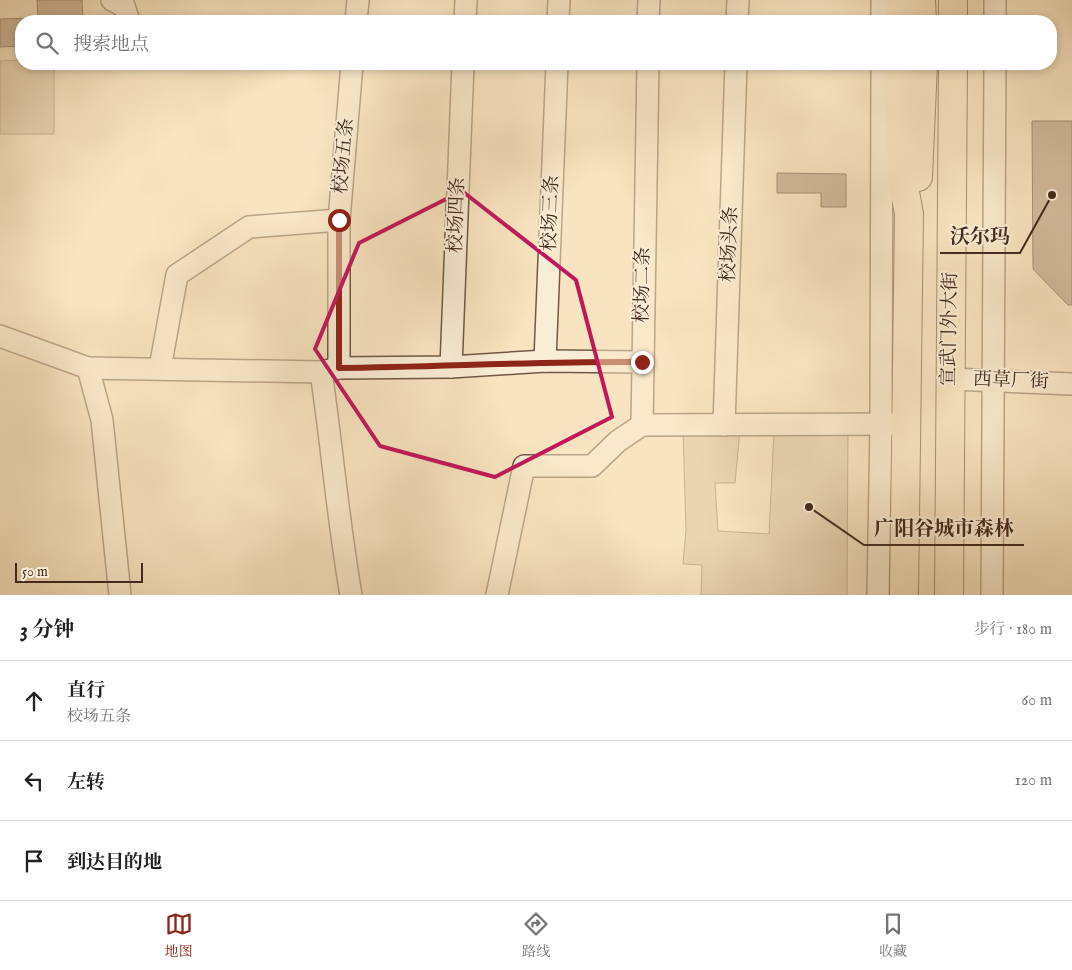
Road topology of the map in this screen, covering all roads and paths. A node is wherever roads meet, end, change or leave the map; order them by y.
1 (112, 0) edge
2 (358, 0) edge
3 (466, 0) edge
4 (559, 0) edge
5 (649, 0) edge
6 (738, 0) edge
7 (882, 0) edge
8 (902, 0) edge
9 (921, 0) edge
10 (953, 0) edge
11 (995, 0) edge
12 (127, 15) edge
13 (357, 15) edge
14 (465, 15) edge
15 (558, 15) edge
16 (648, 15) edge
17 (737, 15) edge
18 (882, 15) edge
19 (901, 15) edge
20 (922, 15) edge
21 (953, 15) edge
22 (995, 15) edge
23 (352, 70) edge
24 (463, 70) edge
25 (557, 70) edge
26 (648, 70) edge
27 (736, 70) edge
28 (882, 70) edge
29 (897, 70) edge
30 (923, 70) edge
31 (953, 70) edge
32 (995, 70) edge
33 (909, 214) junction
34 (339, 220) junction
35 (0, 336) edge
36 (545, 362) junction
37 (642, 362) junction
38 (451, 366) junction
39 (88, 368) junction
40 (160, 368) junction
41 (330, 370) junction
42 (950, 379) junction
43 (994, 381) junction
44 (1072, 384) edge
45 (893, 424) junction
46 (642, 425) junction
47 (724, 425) junction
48 (120, 595) edge
49 (351, 595) edge
50 (497, 595) edge
51 (878, 595) edge
52 (904, 595) edge
53 (949, 595) edge
54 (992, 595) edge

1 - 12 street
2 - 13 street
3 - 14 street
4 - 15 street
5 - 16 street
6 - 17 street
7 - 18 street
8 - 19 main road
9 - 20 main road
10 - 21 main road
11 - 22 street
23 - 34 street, 校场五条
24 - 38 street, 校场四条
25 - 36 street, 校场三条
26 - 37 street, 校场二条
27 - 47 street, 校场头条
28 - 45 street
29 - 33 main road
30 - 33 main road
31 - 42 main road, 宣武门外大街
32 - 43 street
33 - 45 main road
34 - 40 street
34 - 41 street, 校场五条
35 - 39 street
36 - 37 street
36 - 38 street
37 - 46 street, 校场二条
38 - 41 street
39 - 40 street
39 - 48 street
40 - 41 street
41 - 49 street, 校场五条
42 - 43 street, 西草厂街
42 - 53 main road, 宣武门外大街
43 - 44 street, 西草厂街
43 - 54 street
45 - 47 street
45 - 51 street
45 - 52 main road
46 - 47 street
46 - 50 street

